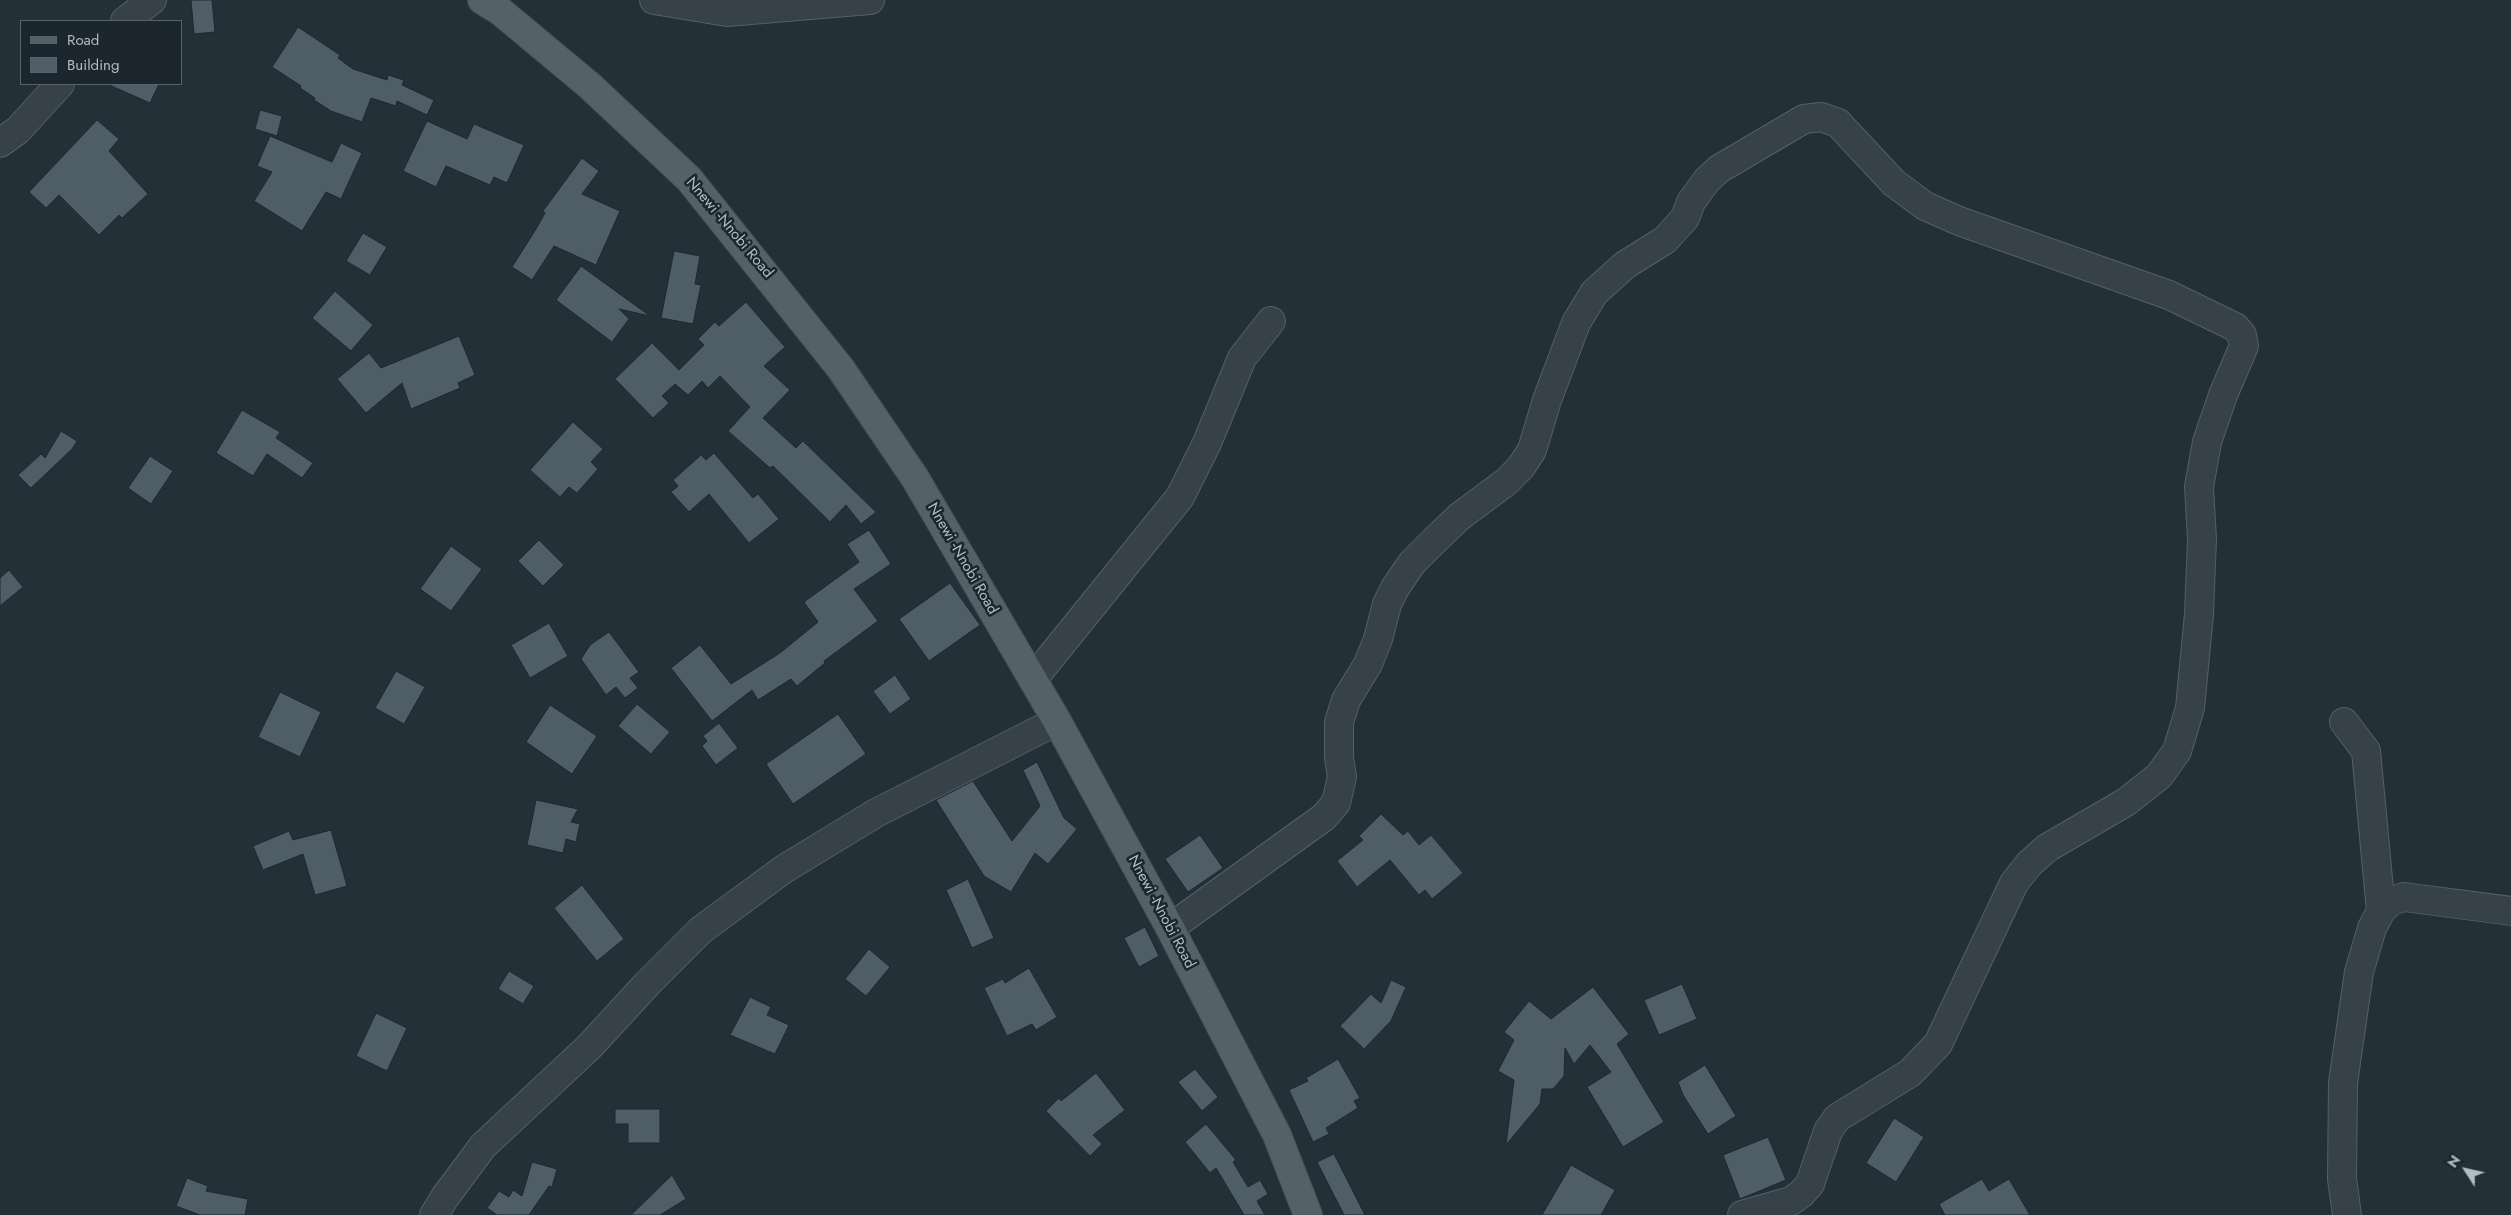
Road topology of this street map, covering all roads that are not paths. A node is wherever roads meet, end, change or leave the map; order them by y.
1 (152, 0) edge
2 (654, 0) edge
3 (870, 0) edge
4 (498, 4) edge
5 (126, 20) edge
6 (59, 85) edge
7 (0, 143) edge
8 (1271, 321) dead end
9 (1033, 679) junction
10 (1058, 721) junction
11 (2344, 722) dead end
12 (2381, 911) junction
13 (2511, 911) edge
14 (1170, 928) junction
15 (434, 1215) edge
16 (1308, 1215) edge
17 (1742, 1215) edge
18 (2347, 1215) edge

1 - 5 street
2 - 3 street
4 - 9 main road, Nnewi -Nnobi Road
6 - 7 street
8 - 9 street
9 - 10 main road, Nnewi -Nnobi Road
10 - 14 main road, Nnewi -Nnobi Road
10 - 15 street
11 - 12 street
12 - 13 street
12 - 18 street
14 - 16 main road, Nnewi -Nnobi Road
14 - 17 street

